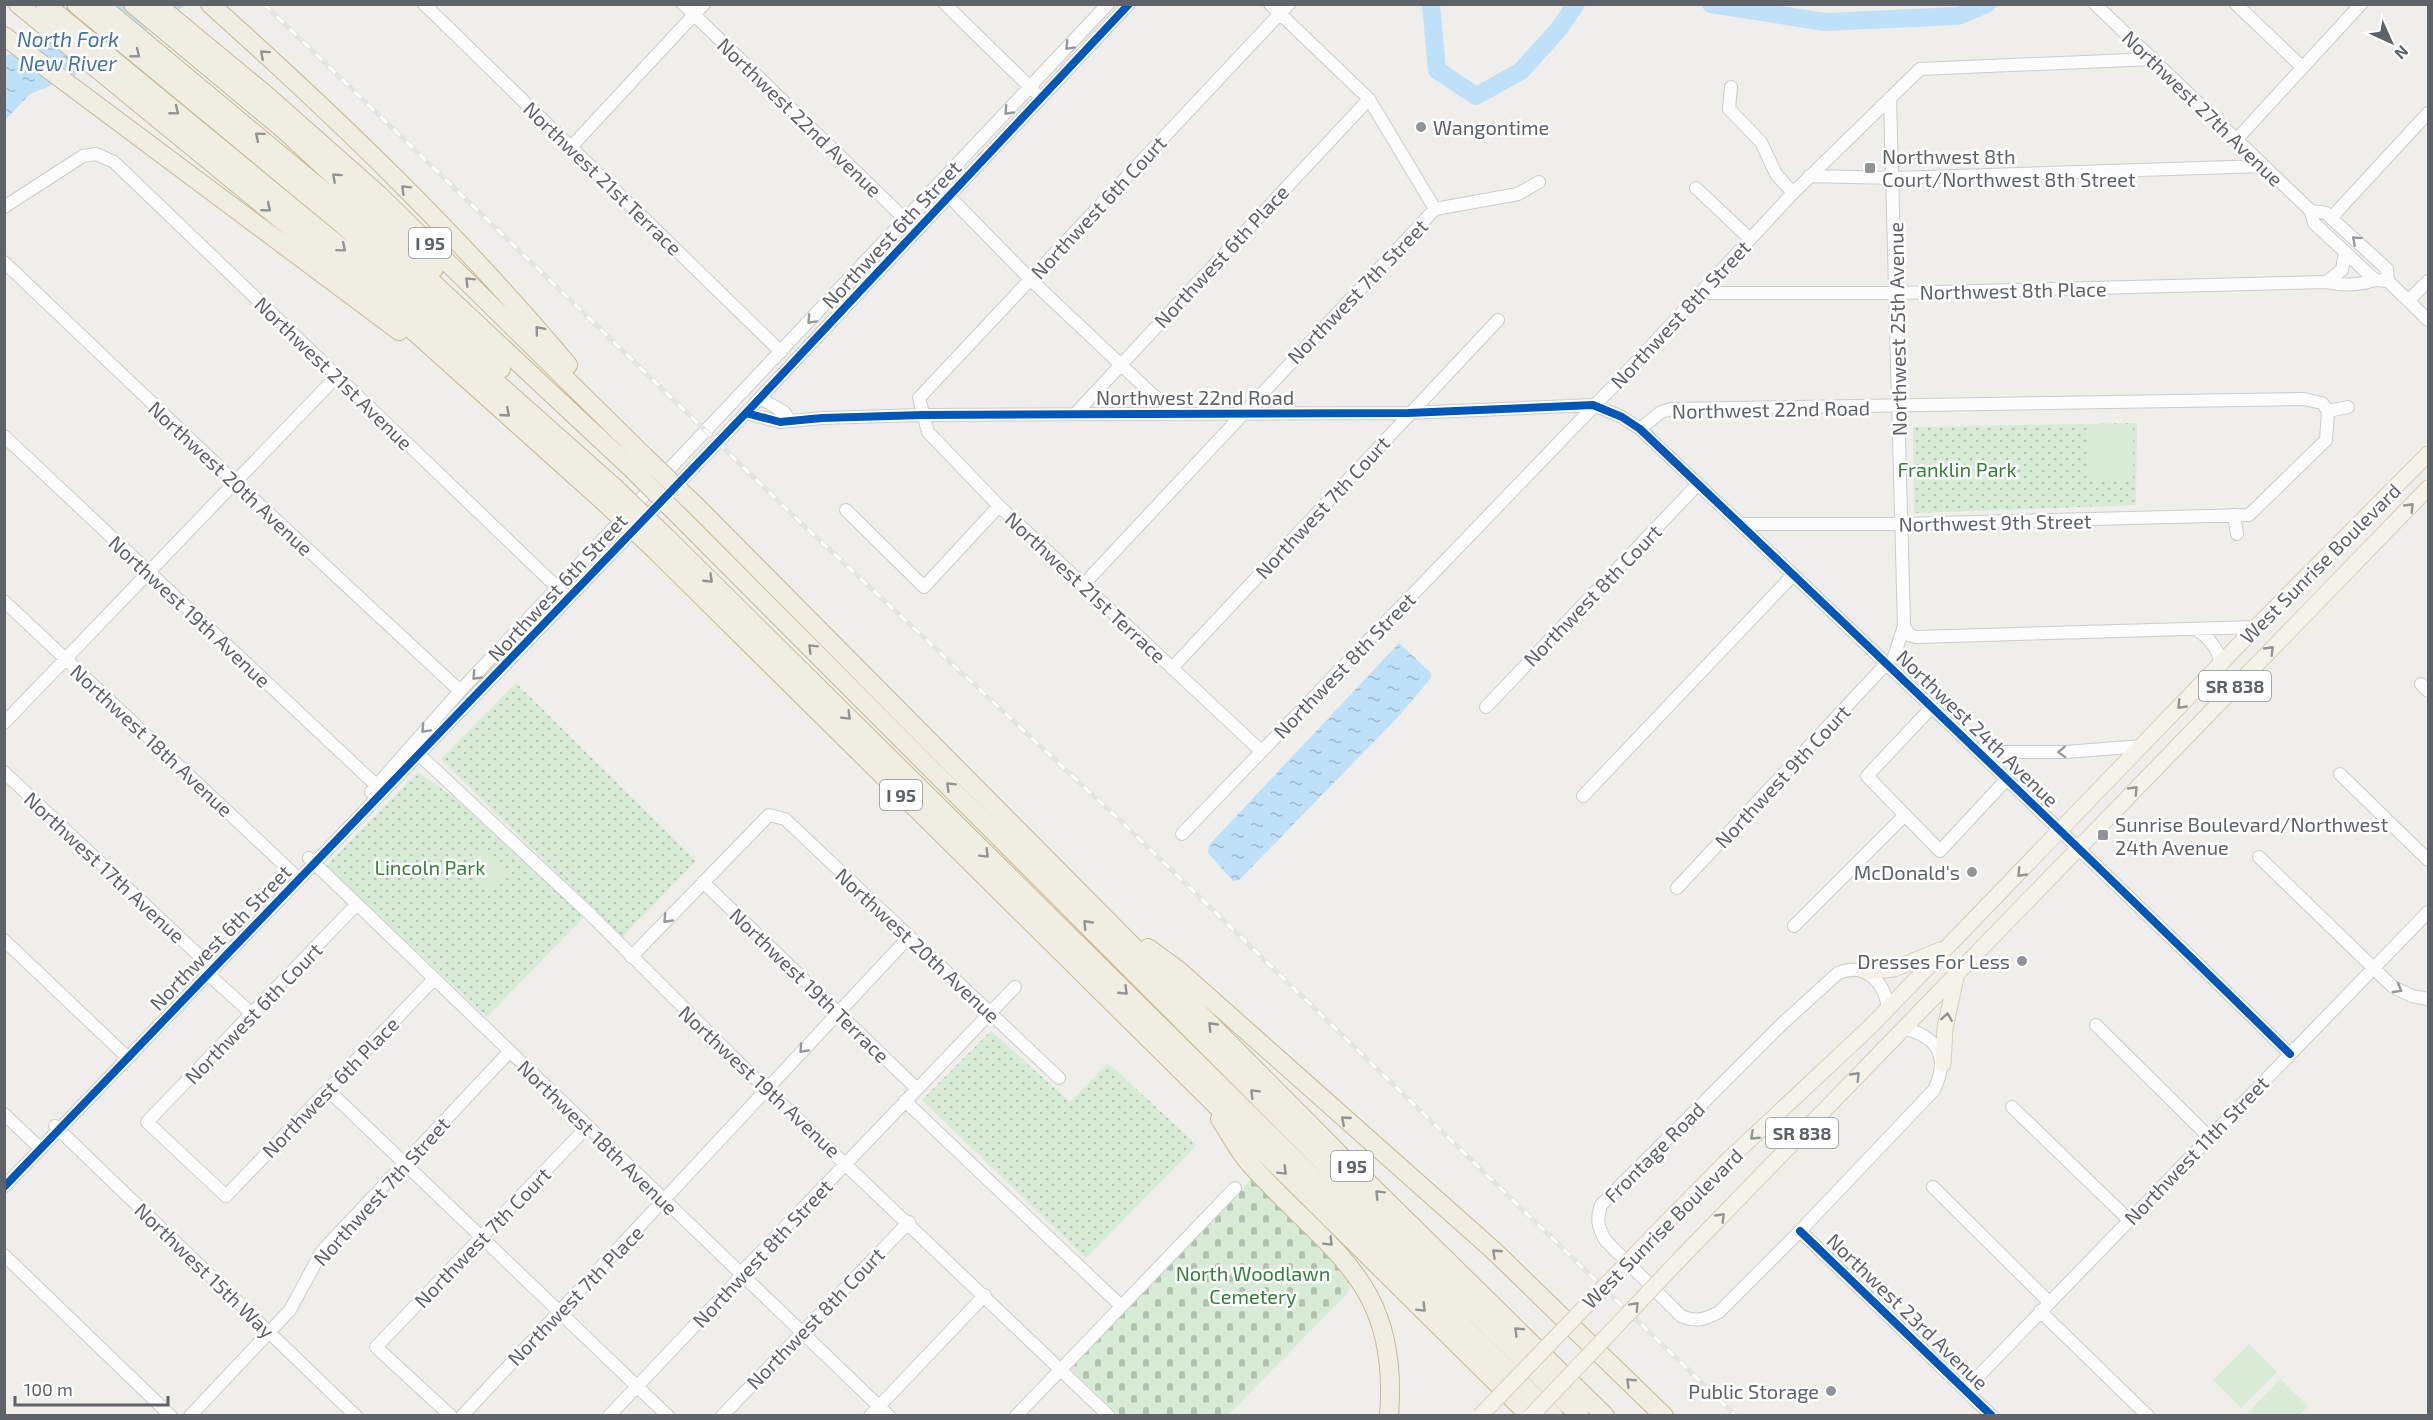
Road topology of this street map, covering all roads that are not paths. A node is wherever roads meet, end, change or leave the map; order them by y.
1 (45, 4) edge
2 (76, 4) edge
3 (99, 4) edge
4 (133, 4) edge
5 (156, 4) edge
6 (424, 4) edge
7 (683, 4) edge
8 (704, 4) edge
9 (945, 4) edge
10 (1108, 4) edge
11 (1128, 4) edge
12 (1270, 4) edge
13 (1289, 4) edge
14 (2095, 4) edge
15 (2236, 4) edge
16 (2361, 4) edge
17 (19, 5) edge
18 (215, 10) edge
19 (1280, 14) junction
20 (694, 15) junction
21 (4, 36) edge
22 (196, 47) junction
23 (2153, 59) junction
24 (2302, 67) junction
25 (169, 71) junction
26 (1030, 87) junction
27 (1731, 87) dead end
28 (1041, 98) junction
29 (1890, 98) junction
30 (1369, 99) junction
31 (2428, 113) edge
32 (2236, 140) junction
33 (571, 147) junction
34 (2263, 166) junction
35 (1809, 176) junction
36 (1893, 178) junction
37 (1539, 182) dead end
38 (938, 185) junction
39 (1696, 188) dead end
40 (1793, 193) junction
41 (948, 196) junction
42 (4, 207) edge
43 (1435, 209) junction
44 (2311, 211) junction
45 (2331, 218) junction
46 (906, 219) junction
47 (917, 231) junction
48 (1749, 238) junction
49 (2345, 252) junction
50 (4, 262) edge
51 (1030, 279) junction
52 (2382, 281) junction
53 (2428, 281) edge
54 (2326, 282) junction
55 (1700, 293) junction
56 (1896, 293) junction
57 (2409, 300) junction
58 (1498, 320) dead end
59 (2428, 320) edge
60 (781, 352) junction
61 (1120, 364) junction
62 (462, 374) junction
63 (338, 375) junction
64 (1152, 394) junction
65 (760, 398) junction
66 (1593, 405) junction
67 (1899, 407) junction
68 (2348, 407) dead end
69 (2328, 411) junction
70 (746, 413) junction
71 (1156, 413) junction
72 (1176, 413) junction
73 (1242, 413) junction
74 (1408, 413) junction
75 (1074, 414) junction
76 (923, 415) junction
77 (789, 419) junction
78 (1640, 429) junction
79 (4, 436) edge
80 (2428, 454) edge
81 (588, 462) junction
82 (638, 462) junction
83 (234, 481) junction
84 (1698, 484) junction
85 (2428, 488) edge
86 (608, 493) junction
87 (999, 506) junction
88 (846, 510) dead end
89 (2234, 516) junction
90 (1742, 524) junction
91 (1901, 525) junction
92 (2237, 534) dead end
93 (661, 544) junction
94 (147, 572) junction
95 (1793, 575) junction
96 (1083, 585) junction
97 (564, 593) junction
98 (4, 601) edge
99 (2256, 627) junction
100 (2196, 629) junction
101 (1909, 632) junction
102 (65, 659) junction
103 (1890, 660) junction
104 (2220, 665) junction
105 (1172, 668) junction
106 (460, 692) junction
107 (1486, 706) dead end
108 (1932, 707) junction
109 (4, 723) edge
110 (2142, 746) junction
111 (414, 750) junction
112 (1261, 751) junction
113 (1979, 752) junction
114 (4, 772) edge
115 (2340, 774) dead end
116 (2007, 779) junction
117 (377, 786) junction
118 (1583, 796) dead end
119 (1905, 815) junction
120 (2062, 831) junction
121 (1182, 834) dead end
122 (2078, 847) junction
123 (2259, 856) dead end
124 (311, 860) junction
125 (2428, 860) edge
126 (296, 876) junction
127 (703, 882) junction
128 (1677, 888) dead end
129 (357, 904) junction
130 (2428, 912) edge
131 (1102, 913) junction
132 (1794, 926) dead end
133 (908, 938) junction
134 (4, 940) edge
135 (1950, 945) junction
136 (631, 957) junction
137 (2374, 968) junction
138 (208, 969) junction
139 (1958, 971) junction
140 (1867, 972) junction
141 (434, 979) junction
142 (1015, 987) dead end
143 (2428, 999) edge
144 (1888, 1009) junction
145 (838, 1011) junction
146 (990, 1013) junction
147 (252, 1014) junction
148 (2096, 1025) dead end
149 (1903, 1028) junction
150 (509, 1053) junction
151 (2290, 1054) junction
152 (126, 1055) junction
153 (1943, 1064) junction
154 (1059, 1078) dead end
155 (1197, 1086) junction
156 (767, 1087) junction
157 (917, 1089) junction
158 (328, 1090) junction
159 (905, 1101) junction
160 (2012, 1107) dead end
161 (4, 1114) edge
162 (587, 1127) junction
163 (56, 1128) junction
164 (2209, 1137) junction
165 (39, 1146) junction
166 (846, 1162) junction
167 (404, 1164) junction
168 (4, 1177) edge
169 (4, 1187) edge
170 (1933, 1187) dead end
171 (1235, 1188) dead end
172 (226, 1196) joint
173 (663, 1199) junction
174 (2129, 1220) junction
175 (909, 1222) junction
176 (1800, 1231) junction
177 (481, 1238) junction
178 (4, 1255) edge
179 (741, 1273) junction
180 (985, 1295) junction
181 (1120, 1305) junction
182 (2045, 1306) junction
183 (558, 1312) junction
184 (1568, 1322) junction
185 (270, 1332) junction
186 (802, 1332) junction
187 (1596, 1349) junction
188 (1061, 1369) junction
189 (1488, 1373) junction
190 (637, 1386) junction
191 (1965, 1390) junction
192 (879, 1406) junction
193 (1104, 1414) edge
194 (171, 1416) edge
195 (190, 1416) edge
196 (356, 1416) edge
197 (451, 1416) edge
198 (462, 1416) edge
199 (609, 1416) edge
200 (668, 1416) edge
201 (722, 1416) edge
202 (870, 1416) edge
203 (889, 1416) edge
204 (1016, 1416) edge
205 (1389, 1416) edge
206 (1479, 1416) edge
207 (1519, 1416) edge
208 (1531, 1416) edge
209 (1554, 1416) edge
210 (1580, 1416) edge
211 (1605, 1416) edge
212 (1664, 1416) edge
213 (1992, 1416) edge
214 (2148, 1416) edge

1 -> 81 highway
2 -> 25 highway
3 - 25 highway
4 - 22 highway
5 - 22 highway, I 95
6 - 33 street, Northwest 21st Terrace
7 - 20 street, Northwest 22nd Avenue
8 - 20 street
9 - 26 street
10 -> 26 street, Northwest 6th Street
11 - 28 street, Northwest 6th Street
12 - 19 street
13 - 19 street, Northwest 6th Court
14 - 23 street, Northwest 27th Avenue
15 - 24 street
16 - 24 street
17 -> 62 highway, I 95
82 -> 18 highway
19 - 30 street
19 - 51 street, Northwest 6th Court
20 - 33 street
20 - 46 street, Northwest 22nd Avenue
21 - 62 highway
82 -> 22 highway, I 95
23 - 29 street, Northwest 8th Street
23 - 32 street, Northwest 27th Avenue
24 - 32 street
25 - 81 highway
82 -> 25 highway
26 - 28 street
26 -> 38 street, Northwest 6th Street
27 - 40 street
28 - 41 street, Northwest 6th Street
29 - 35 street, Northwest 8th Street
29 - 36 street, Northwest 25th Avenue
30 - 43 street
30 - 61 street, Northwest 6th Place
31 - 45 street
32 - 34 street, Northwest 27th Avenue
33 - 60 street, Northwest 21st Terrace
34 - 36 street
34 - 44 street, Northwest 27th Avenue
35 - 36 street
35 - 40 street, Northwest 8th Street
36 - 56 street, Northwest 25th Avenue
37 - 43 street, Northwest 7th Street
38 - 41 street
38 - 46 street, Northwest 6th Street
39 - 48 street
40 - 48 street, Northwest 8th Street
41 - 47 street, Northwest 6th Street
41 - 51 street
42 - 63 street, Northwest 21st Avenue
43 - 73 street, Northwest 7th Street
44 - 45 street, Northwest 27th Avenue
44 - 49 street, Northwest 27th Avenue
52 -> 45 street, Northwest 27th Avenue
46 - 47 street, Northwest 22nd Avenue
46 -> 60 street, Northwest 6th Street
47 - 65 street, Northwest 6th Street
48 - 55 street, Northwest 8th Street
49 - 52 street, Northwest 27th Avenue
49 - 54 street
50 - 83 street, Northwest 20th Avenue
51 - 61 street
51 - 76 street, Northwest 6th Court
52 - 54 street, Northwest 8th Place
52 - 57 street, Northwest 27th Avenue
53 - 57 street
54 - 56 street, Northwest 8th Place
55 - 56 street, Northwest 8th Place
55 - 66 street, Northwest 8th Street
56 - 67 street, Northwest 25th Avenue
57 - 59 street, Northwest 27th Avenue
58 - 74 street, Northwest 7th Court
60 - 97 street, Northwest 6th Street
61 - 64 street
61 - 75 street, Northwest 6th Place
62 -> 86 highway, I 95
63 - 83 street
63 - 97 street, Northwest 21st Avenue
64 - 71 street
64 - 72 street
65 - 70 street, Northwest 6th Street
65 - 77 street
66 - 74 street, Northwest 22nd Road
66 - 78 street, Northwest 22nd Road
66 - 112 street, Northwest 8th Street
67 - 69 street, Northwest 22nd Road
67 - 78 street, Northwest 22nd Road
67 - 91 street, Northwest 25th Avenue
68 - 69 street
69 - 89 street, Northwest 9th Street
70 - 77 street, Northwest 22nd Road
70 - 97 street, Northwest 6th Street
71 - 72 street, Northwest 22nd Road
71 - 75 street, Northwest 22nd Road
72 - 73 street, Northwest 22nd Road
73 - 74 street, Northwest 22nd Road
73 - 96 street, Northwest 7th Street
74 - 105 street, Northwest 7th Court
75 - 76 street, Northwest 22nd Road
76 - 77 street, Northwest 22nd Road
76 - 87 street, Northwest 21st Terrace
78 - 84 street, Northwest 24th Avenue
79 - 94 street, Northwest 19th Avenue
80 - 99 main road, West Sunrise Boulevard / SR 838
81 - 86 highway
82 - 131 highway, I 95, bridge
210 -> 82 highway, bridge
83 - 94 street
83 - 106 street, Northwest 20th Avenue
84 - 90 street, Northwest 24th Avenue
84 - 107 street, Northwest 8th Court
122 -> 85 main road, West Sunrise Boulevard / SR 838
86 - 93 highway, I 95, bridge
87 - 88 street
87 - 96 street, Northwest 21st Terrace
89 - 91 street, Northwest 9th Street
89 - 92 street
90 - 91 street, Northwest 9th Street
90 - 95 street, Northwest 24th Avenue
91 - 101 street, Northwest 25th Avenue
93 - 155 highway, I 95
93 -> 209 highway
94 - 102 street
94 - 117 street, Northwest 19th Avenue
95 - 103 street, Northwest 24th Avenue
95 - 118 street
96 - 105 street, Northwest 21st Terrace
97 -> 106 street, Northwest 6th Street
97 - 111 street, Northwest 6th Street
98 - 102 street, Northwest 18th Avenue
99 - 100 street
99 - 104 main road, West Sunrise Boulevard / SR 838
100 - 101 street
100 - 104 street
101 - 103 street, Northwest 9th Court
102 - 109 street
102 - 126 street, Northwest 18th Avenue
103 - 108 street, Northwest 24th Avenue
103 - 128 street, Northwest 9th Court
104 -> 110 main road, West Sunrise Boulevard / SR 838
105 - 112 street, Northwest 21st Terrace
106 -> 111 street, Northwest 6th Street
108 - 113 street, Northwest 24th Avenue
108 - 119 street
110 -> 113 street
110 - 120 main road, West Sunrise Boulevard / SR 838
111 - 117 street, Northwest 6th Street
111 - 124 street, Northwest 6th Street
111 - 136 street, Northwest 19th Avenue
112 - 121 street, Northwest 8th Street
113 - 116 street, Northwest 24th Avenue
114 - 138 street, Northwest 17th Avenue
115 - 125 street
116 - 119 street
116 - 120 street, Northwest 24th Avenue
117 - 124 street, Northwest 6th Street
119 - 132 street
120 - 122 street, Northwest 24th Avenue
120 -> 135 main road, West Sunrise Boulevard / SR 838
122 - 139 main road, West Sunrise Boulevard / SR 838
122 - 151 street, Northwest 24th Avenue
123 - 137 street
124 - 126 street, Northwest 6th Street
124 - 129 street, Northwest 18th Avenue
126 - 138 street, Northwest 6th Street
127 - 133 street, Northwest 20th Avenue
127 -> 136 street
127 - 145 street, Northwest 19th Terrace
129 - 141 street, Northwest 18th Avenue
129 - 147 street, Northwest 6th Court
130 - 137 street, Northwest 11th Street
184 -> 131 highway
211 -> 131 highway, I 95
133 - 145 street, Northwest 7th Place
133 - 146 street, Northwest 20th Avenue
134 - 152 street
135 - 140 main road
135 - 144 main road, West Sunrise Boulevard / SR 838
136 - 156 street, Northwest 19th Avenue
137 -> 143 street
137 - 151 street, Northwest 11th Street
138 - 147 street, Northwest 17th Avenue
138 - 152 street, Northwest 6th Street
139 - 149 main road, West Sunrise Boulevard / SR 838
153 -> 139 main road
140 - 144 street
140 - 176 street, Frontage Road
141 - 150 street, Northwest 18th Avenue
141 - 158 street, Northwest 6th Place
142 - 146 street, Northwest 8th Street
144 -> 184 main road, West Sunrise Boulevard / SR 838, bridge
145 -> 156 street, Northwest 7th Place
145 - 157 street, Northwest 19th Terrace
146 - 154 street, Northwest 20th Avenue
146 - 157 street, Northwest 8th Street
147 - 172 street, Northwest 6th Court
148 - 164 street
149 - 153 street
187 -> 149 main road, West Sunrise Boulevard / SR 838, bridge
150 - 162 street, Northwest 18th Avenue
150 - 167 street, Northwest 7th Street
151 - 164 street, Northwest 11th Street
152 - 163 street, Northwest 6th Street
153 - 176 street, Frontage Road
155 -> 189 highway, I 95
155 -> 205 highway
156 - 166 street, Northwest 19th Avenue
156 - 173 street, Northwest 7th Place
157 - 159 street, Northwest 8th Street
158 - 167 street
158 - 172 street, Northwest 6th Place
159 - 166 street, Northwest 8th Street
159 - 181 street
160 - 174 street
161 - 165 street
162 - 173 street, Northwest 18th Avenue
162 - 177 street, Northwest 7th Court
163 - 165 street, Northwest 6th Street
163 - 185 street, Northwest 15th Way
164 - 174 street, Northwest 11th Street
165 - 168 street, Northwest 6th Street
165 - 169 street, Northwest 6th Street
166 - 175 street, Northwest 19th Avenue
166 - 179 street, Northwest 8th Street
167 - 177 street
167 - 185 street, Northwest 7th Street
170 - 182 street
171 - 181 street
173 - 179 street, Northwest 18th Avenue
173 - 183 street, Northwest 7th Place
174 - 182 street, Northwest 11th Street
175 - 180 street, Northwest 19th Avenue
175 - 186 street, Northwest 8th Court
176 - 191 street, Northwest 23rd Avenue
177 - 183 street
177 - 197 street, Northwest 7th Court
178 - 194 street
179 - 186 street, Northwest 18th Avenue
179 - 190 street, Northwest 8th Street
180 - 188 street, Northwest 19th Avenue
180 - 192 street
181 - 188 street
182 - 191 street, Northwest 11th Street
182 - 214 street
183 - 190 street
183 - 198 street, Northwest 7th Place
184 - 187 highway
184 - 206 main road, West Sunrise Boulevard / SR 838, bridge
185 - 195 street, Northwest 7th Street
185 - 196 street, Northwest 15th Way
186 - 192 street, Northwest 18th Avenue
186 - 201 street, Northwest 8th Court
187 - 208 main road, West Sunrise Boulevard / SR 838, bridge
212 -> 187 highway
188 - 193 street, Northwest 19th Avenue
188 - 204 street
189 - 207 highway
189 - 208 highway, I 95
190 - 199 street, Northwest 8th Street
190 - 200 street
191 - 213 street, Northwest 23rd Avenue
192 - 202 street
192 - 203 street, Northwest 18th Avenue

